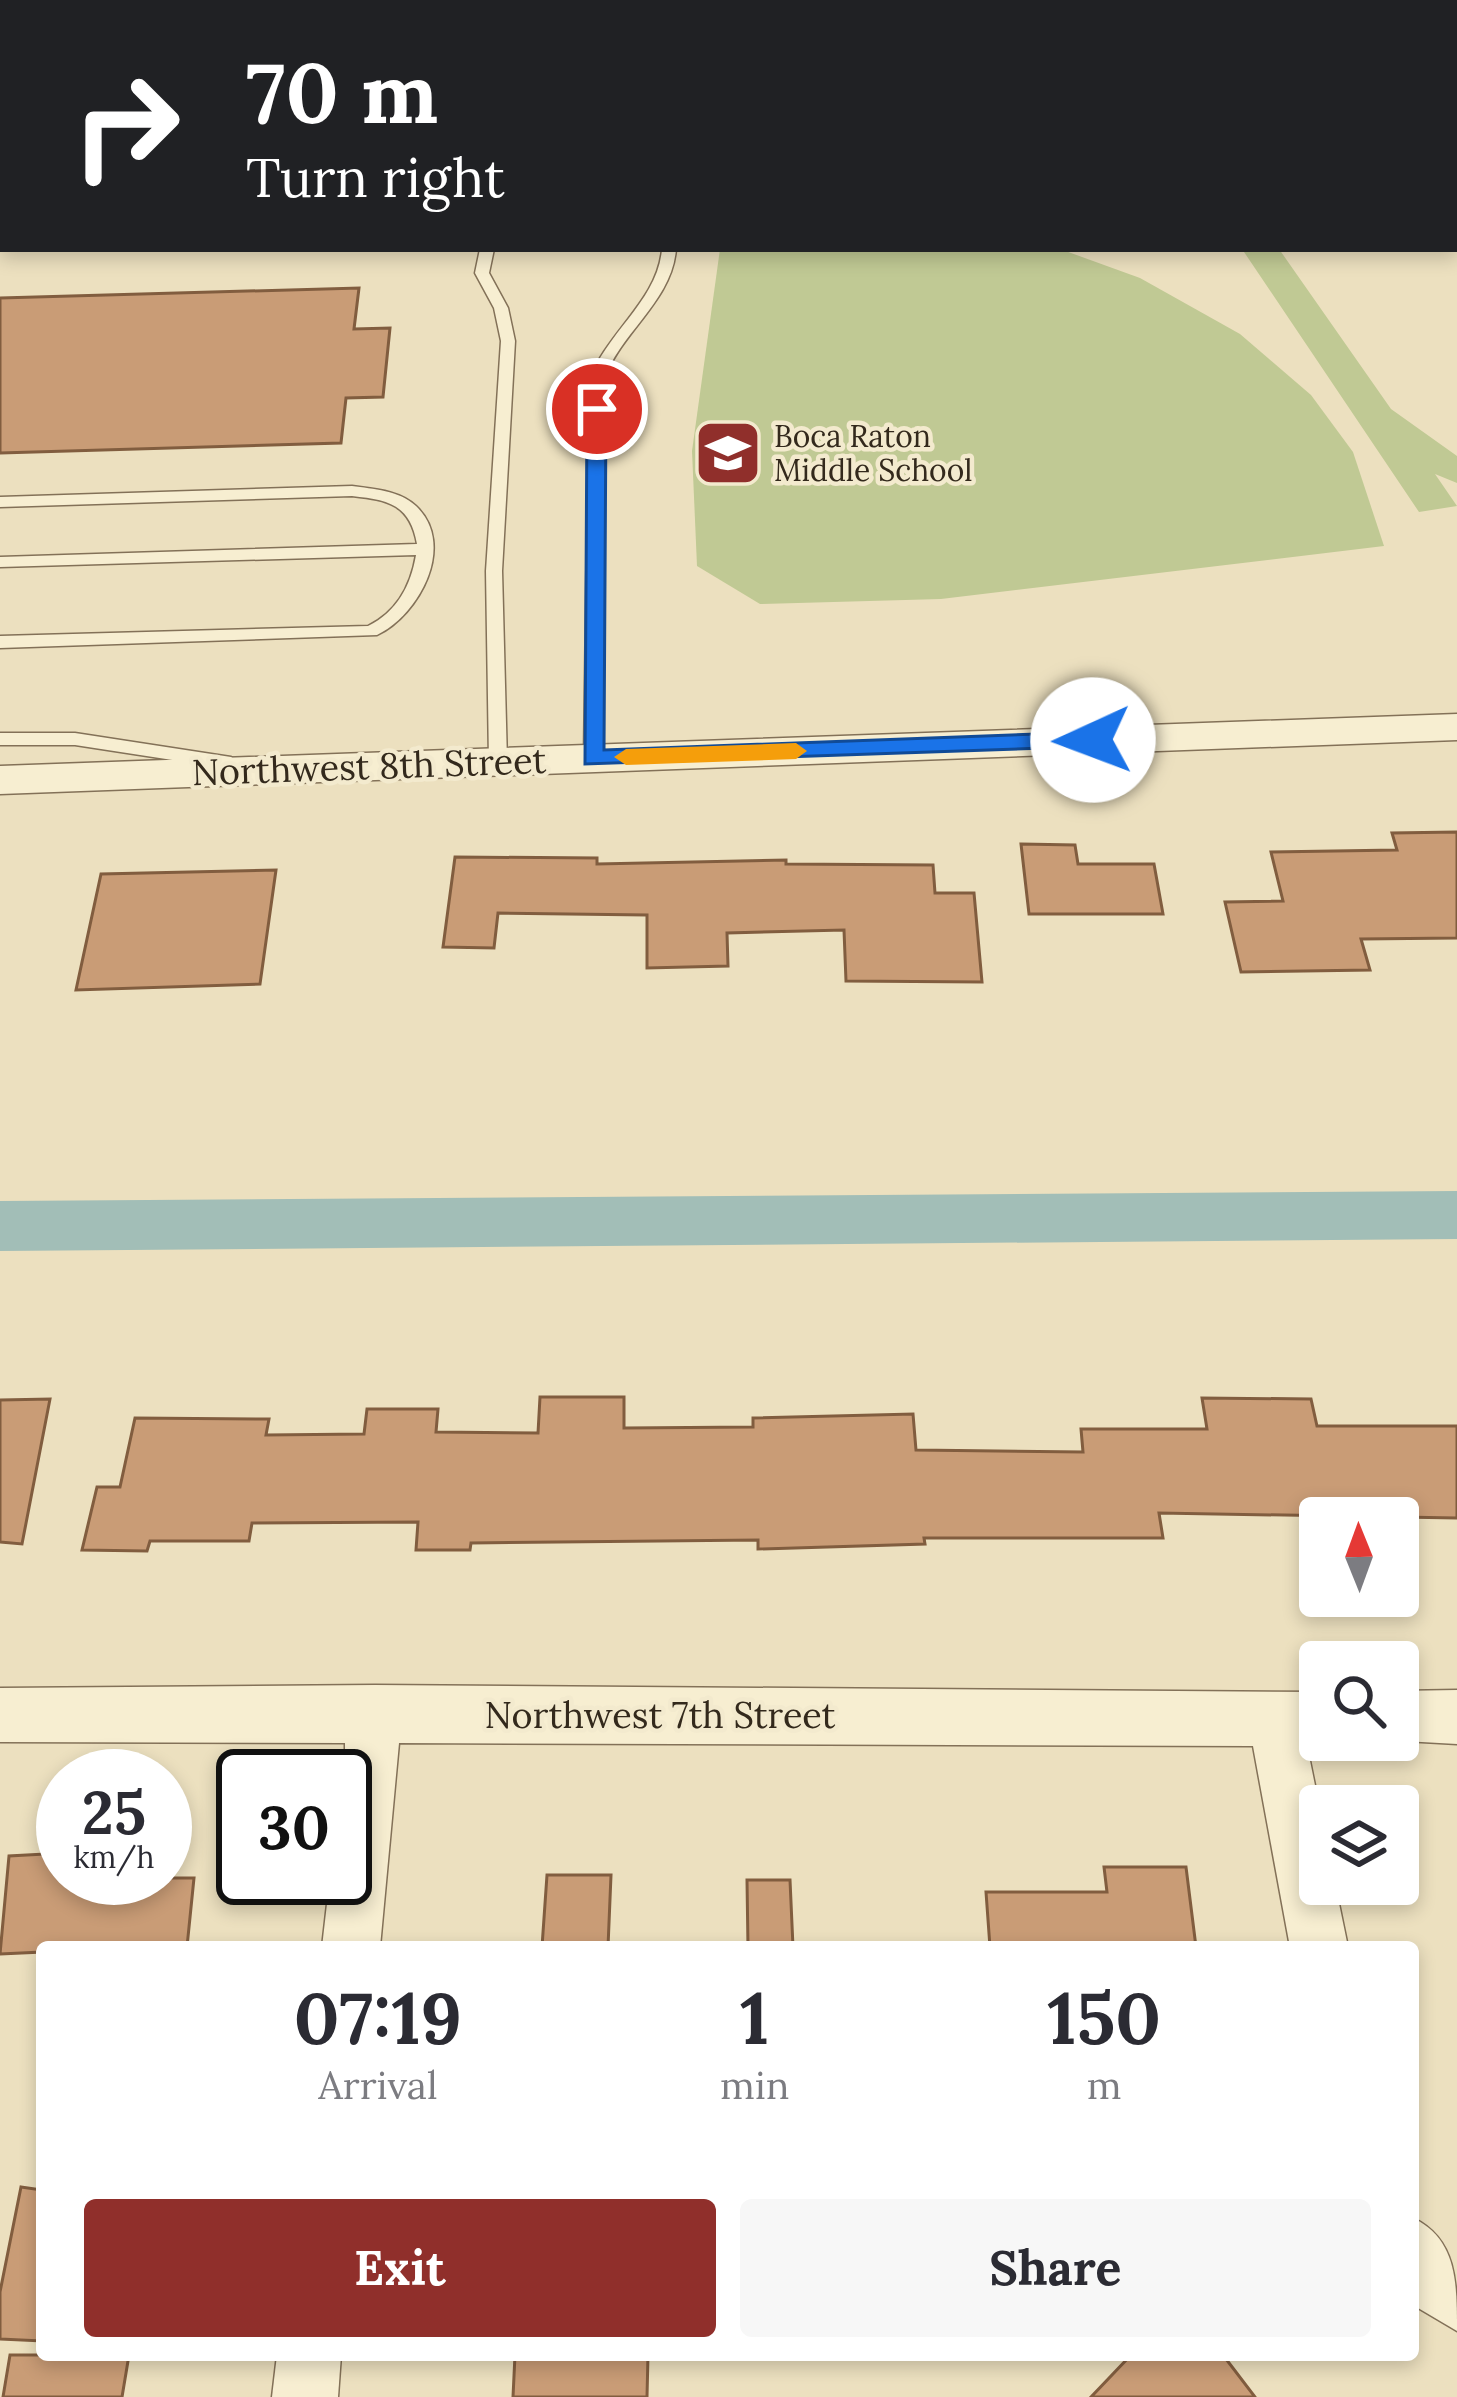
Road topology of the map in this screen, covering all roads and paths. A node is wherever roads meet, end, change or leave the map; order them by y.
1 (486, 252) edge
2 (669, 252) edge
3 (0, 502) edge
4 (423, 550) junction
5 (0, 562) edge
6 (0, 642) edge
7 (1457, 727) edge
8 (0, 739) edge
9 (593, 758) junction
10 (497, 762) junction
11 (273, 770) junction
12 (0, 780) edge
13 (375, 1712) junction
14 (0, 1715) edge
15 (1457, 1717) edge
16 (1419, 1718) edge
17 (1298, 1719) edge
18 (352, 1941) edge
19 (1318, 1941) edge
20 (1419, 2258) edge
21 (1457, 2300) edge
22 (308, 2361) edge
23 (304, 2397) edge

1 - 10 lane
2 - 9 lane
3 - 4 lane
4 - 5 lane
4 - 6 lane
7 - 9 street, Northwest 8th Street
8 - 11 lane
9 - 10 street, Northwest 8th Street
10 - 11 street, Northwest 8th Street
11 - 12 street, Northwest 8th Street
13 - 14 street, Northwest 7th Street
13 - 17 street, Northwest 7th Street
13 - 18 street
15 - 16 street
17 - 19 street
20 - 21 street
22 - 23 street

